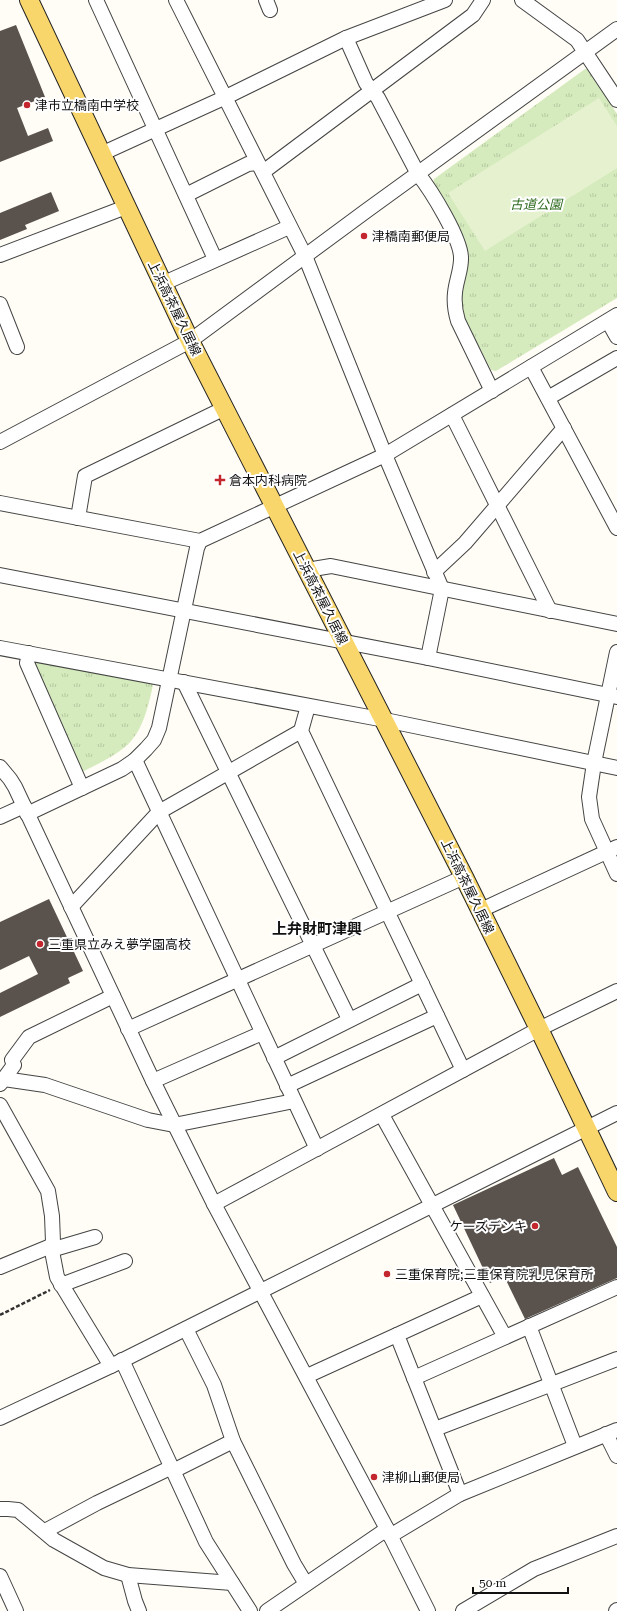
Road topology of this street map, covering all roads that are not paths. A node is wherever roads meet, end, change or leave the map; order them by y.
1 (29, 0) edge
2 (96, 0) edge
3 (176, 0) edge
4 (445, 0) edge
5 (483, 0) edge
6 (522, 0) edge
7 (617, 29) edge
8 (346, 38) junction
9 (585, 51) junction
10 (373, 90) junction
11 (226, 97) junction
12 (617, 100) edge
13 (156, 129) junction
14 (101, 154) junction
15 (260, 167) junction
16 (418, 174) junction
17 (186, 195) junction
18 (126, 207) junction
19 (289, 227) junction
20 (0, 255) edge
21 (304, 256) junction
22 (216, 259) junction
23 (162, 284) junction
24 (0, 304) edge
25 (613, 318) edge
26 (4, 326) edge
27 (617, 336) edge
28 (190, 341) junction
29 (17, 347) dead end
30 (617, 358) edge
31 (532, 367) junction
32 (492, 391) junction
33 (548, 398) junction
34 (225, 408) junction
35 (452, 414) junction
36 (564, 428) junction
37 (0, 442) edge
38 (385, 455) junction
39 (0, 503) edge
40 (275, 505) junction
41 (497, 506) junction
42 (78, 518) junction
43 (617, 528) edge
44 (200, 541) junction
45 (307, 570) junction
46 (434, 572) junction
47 (0, 575) edge
48 (442, 589) junction
49 (183, 610) junction
50 (550, 611) junction
51 (617, 624) edge
52 (344, 642) junction
53 (0, 648) edge
54 (617, 652) edge
55 (29, 653) junction
56 (428, 658) junction
57 (169, 679) junction
58 (184, 682) junction
59 (613, 696) edge
60 (308, 706) junction
61 (385, 720) junction
62 (301, 731) junction
63 (135, 760) junction
64 (594, 763) junction
65 (0, 768) edge
66 (617, 768) edge
67 (227, 772) junction
68 (82, 788) junction
69 (26, 810) junction
70 (159, 812) junction
71 (0, 817) edge
72 (612, 850) edge
73 (617, 874) edge
74 (464, 877) junction
75 (71, 906) junction
76 (481, 910) junction
77 (387, 911) junction
78 (312, 945) junction
79 (236, 980) junction
80 (422, 984) junction
81 (617, 991) edge
82 (113, 996) junction
83 (437, 1016) junction
84 (349, 1019) junction
85 (128, 1029) junction
86 (539, 1029) junction
87 (262, 1033) junction
88 (274, 1058) junction
89 (463, 1070) junction
90 (2, 1081) edge
91 (152, 1081) junction
92 (287, 1086) junction
93 (294, 1101) junction
94 (0, 1105) edge
95 (617, 1113) edge
96 (382, 1114) junction
97 (174, 1124) junction
98 (586, 1128) junction
99 (317, 1149) junction
100 (617, 1192) edge
101 (214, 1204) junction
102 (431, 1206) junction
103 (95, 1237) dead end
104 (51, 1248) junction
105 (125, 1261) dead end
106 (0, 1267) edge
107 (61, 1285) junction
108 (617, 1287) edge
109 (261, 1291) junction
110 (482, 1296) junction
111 (529, 1326) junction
112 (186, 1329) junction
113 (397, 1335) junction
114 (505, 1337) junction
115 (617, 1359) edge
116 (117, 1363) junction
117 (307, 1376) junction
118 (414, 1378) junction
119 (551, 1384) junction
120 (0, 1418) edge
121 (435, 1429) junction
122 (612, 1432) edge
123 (234, 1441) junction
124 (575, 1446) junction
125 (617, 1456) edge
126 (173, 1469) junction
127 (460, 1494) junction
128 (0, 1510) edge
129 (44, 1531) junction
130 (389, 1532) junction
131 (617, 1536) edge
132 (128, 1575) junction
133 (0, 1576) edge
134 (232, 1583) junction
135 (306, 1584) junction
136 (137, 1606) edge
137 (16, 1611) edge
138 (250, 1611) edge
139 (267, 1611) edge
140 (428, 1611) edge
141 (463, 1611) edge

1 - 14 main road, 上浜高茶屋久居線
2 - 13 street
3 - 11 street
4 - 8 street
5 - 10 street
6 - 9 street
7 - 9 street
8 - 10 street
8 - 11 street
9 - 12 street
9 - 16 street
10 - 15 street
10 - 16 street
11 - 13 street
11 - 15 street
13 - 14 street
13 - 17 street
14 - 18 main road, 上浜高茶屋久居線
15 - 17 street
15 - 19 street
16 - 21 street
16 - 32 street
17 - 22 street
18 - 20 street
18 - 23 main road, 上浜高茶屋久居線
19 - 21 street
19 - 22 street
21 - 28 street
21 - 38 street
22 - 23 street
23 - 28 main road, 上浜高茶屋久居線
24 - 26 street
25 - 27 street
25 - 31 street
26 - 29 street
28 - 34 main road, 上浜高茶屋久居線
28 - 37 street
30 - 33 street
31 - 32 street
31 - 33 street
32 - 35 street
33 - 36 street
34 - 40 main road, 上浜高茶屋久居線
34 - 42 street
35 - 38 street
35 - 41 street
36 - 41 street
36 - 43 street
38 - 40 street
38 - 46 street
39 - 42 street
40 - 44 street
40 - 45 main road, 上浜高茶屋久居線
41 - 46 street
41 - 50 street
42 - 44 street
44 - 49 street
45 - 48 street
45 - 52 main road, 上浜高茶屋久居線
46 - 48 street
47 - 49 street
48 - 50 street
48 - 56 street
49 - 52 street
49 - 57 street
50 - 51 street
52 - 56 street
52 - 61 main road, 上浜高茶屋久居線
53 - 55 street
54 - 59 street
55 - 57 street
55 - 68 street
56 - 59 street
57 - 58 street
57 - 63 street
58 - 60 street
58 - 67 street
59 - 64 street
60 - 61 street
60 - 62 street
61 - 64 street
61 - 74 main road, 上浜高茶屋久居線
62 - 67 street
62 - 77 street
63 - 68 street
63 - 70 street
64 - 66 street
64 - 72 street
65 - 69 street
67 - 70 street
67 - 78 street
68 - 69 street
69 - 71 street
69 - 75 street
70 - 75 street
70 - 79 street
72 - 73 street
72 - 76 street
74 - 76 main road, 上浜高茶屋久居線
74 - 77 street
75 - 82 street
76 - 86 main road, 上浜高茶屋久居線
77 - 78 street
77 - 80 street
78 - 79 street
78 - 84 street
79 - 85 street
79 - 87 street
80 - 83 street
80 - 84 street
81 - 86 street
82 - 85 street
82 - 90 street
83 - 89 street
83 - 92 street
84 - 88 street
85 - 91 street
86 - 89 street
86 - 98 main road, 上浜高茶屋久居線
87 - 88 street
87 - 91 street
88 - 92 street
89 - 96 street
90 - 97 street
91 - 97 street
92 - 93 street
93 - 97 street
93 - 99 street
94 - 104 street
95 - 98 street
96 - 99 street
96 - 102 street
97 - 101 street
98 - 100 main road, 上浜高茶屋久居線
98 - 102 street
99 - 101 street
101 - 109 street
102 - 109 street
102 - 110 street
103 - 104 street
104 - 106 street
104 - 107 street
105 - 107 street
107 - 116 street
108 - 111 street
109 - 112 street
109 - 117 street
110 - 113 street
110 - 114 street
111 - 114 street
111 - 119 street
112 - 116 street
112 - 123 street
113 - 117 street
113 - 118 street
114 - 118 street
115 - 119 street
116 - 120 street
116 - 126 street
117 - 130 street
118 - 121 street
119 - 121 street
119 - 124 street
121 - 127 street
122 - 124 street
122 - 125 street
123 - 126 street
123 - 135 street
124 - 127 street
126 - 129 street
126 - 134 street
127 - 130 street
128 - 129 street
129 - 132 street
130 - 135 street
130 - 140 street
131 - 141 street
132 - 134 street
132 - 136 street
133 - 137 street
134 - 138 street
135 - 139 street

